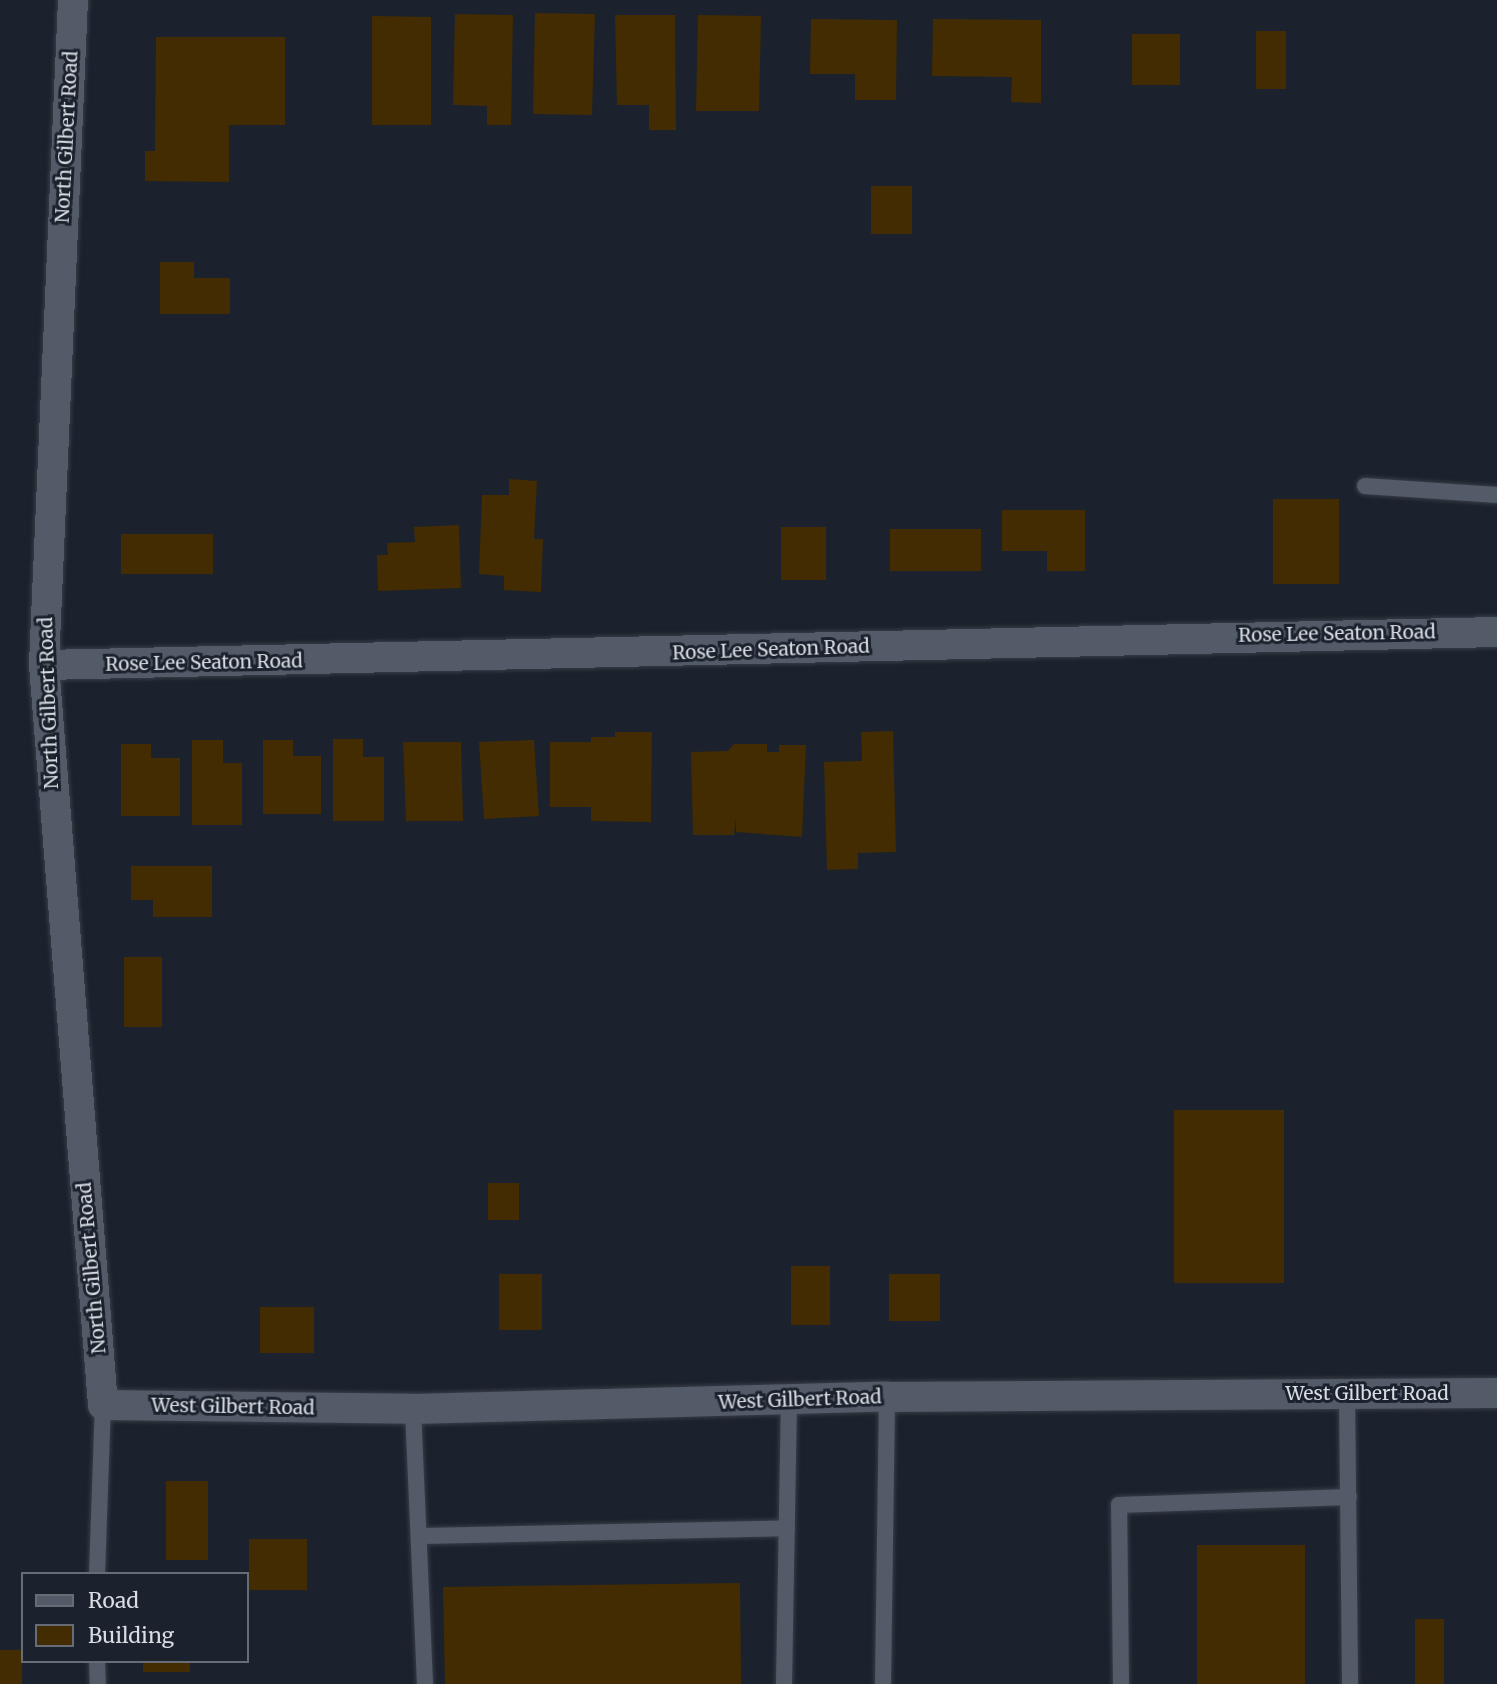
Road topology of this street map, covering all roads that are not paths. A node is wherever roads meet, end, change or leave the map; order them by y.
1 (73, 0) edge
2 (1365, 486) dead end
3 (1497, 495) edge
4 (1497, 632) edge
5 (44, 665) junction
6 (1497, 1393) edge
7 (1347, 1394) junction
8 (887, 1397) junction
9 (789, 1401) junction
10 (103, 1405) junction
11 (413, 1409) junction
12 (1349, 1497) junction
13 (788, 1528) junction
14 (419, 1536) junction
15 (97, 1572) edge
16 (97, 1663) edge
17 (98, 1684) edge
18 (425, 1684) edge
19 (784, 1684) edge
20 (883, 1684) edge
21 (1121, 1684) edge
22 (1350, 1684) edge

1 - 5 street, North Gilbert Road
2 - 3 lane
4 - 5 street, Rose Lee Seaton Road
5 - 10 street, North Gilbert Road
6 - 7 street, West Gilbert Road
7 - 8 street, West Gilbert Road
7 - 12 lane
8 - 9 street, West Gilbert Road
8 - 20 lane
9 - 11 street, West Gilbert Road
9 - 13 lane
10 - 11 street, West Gilbert Road
10 - 15 lane
11 - 14 lane
12 - 21 lane
12 - 22 lane
13 - 14 lane
13 - 19 lane
14 - 18 lane
16 - 17 lane

